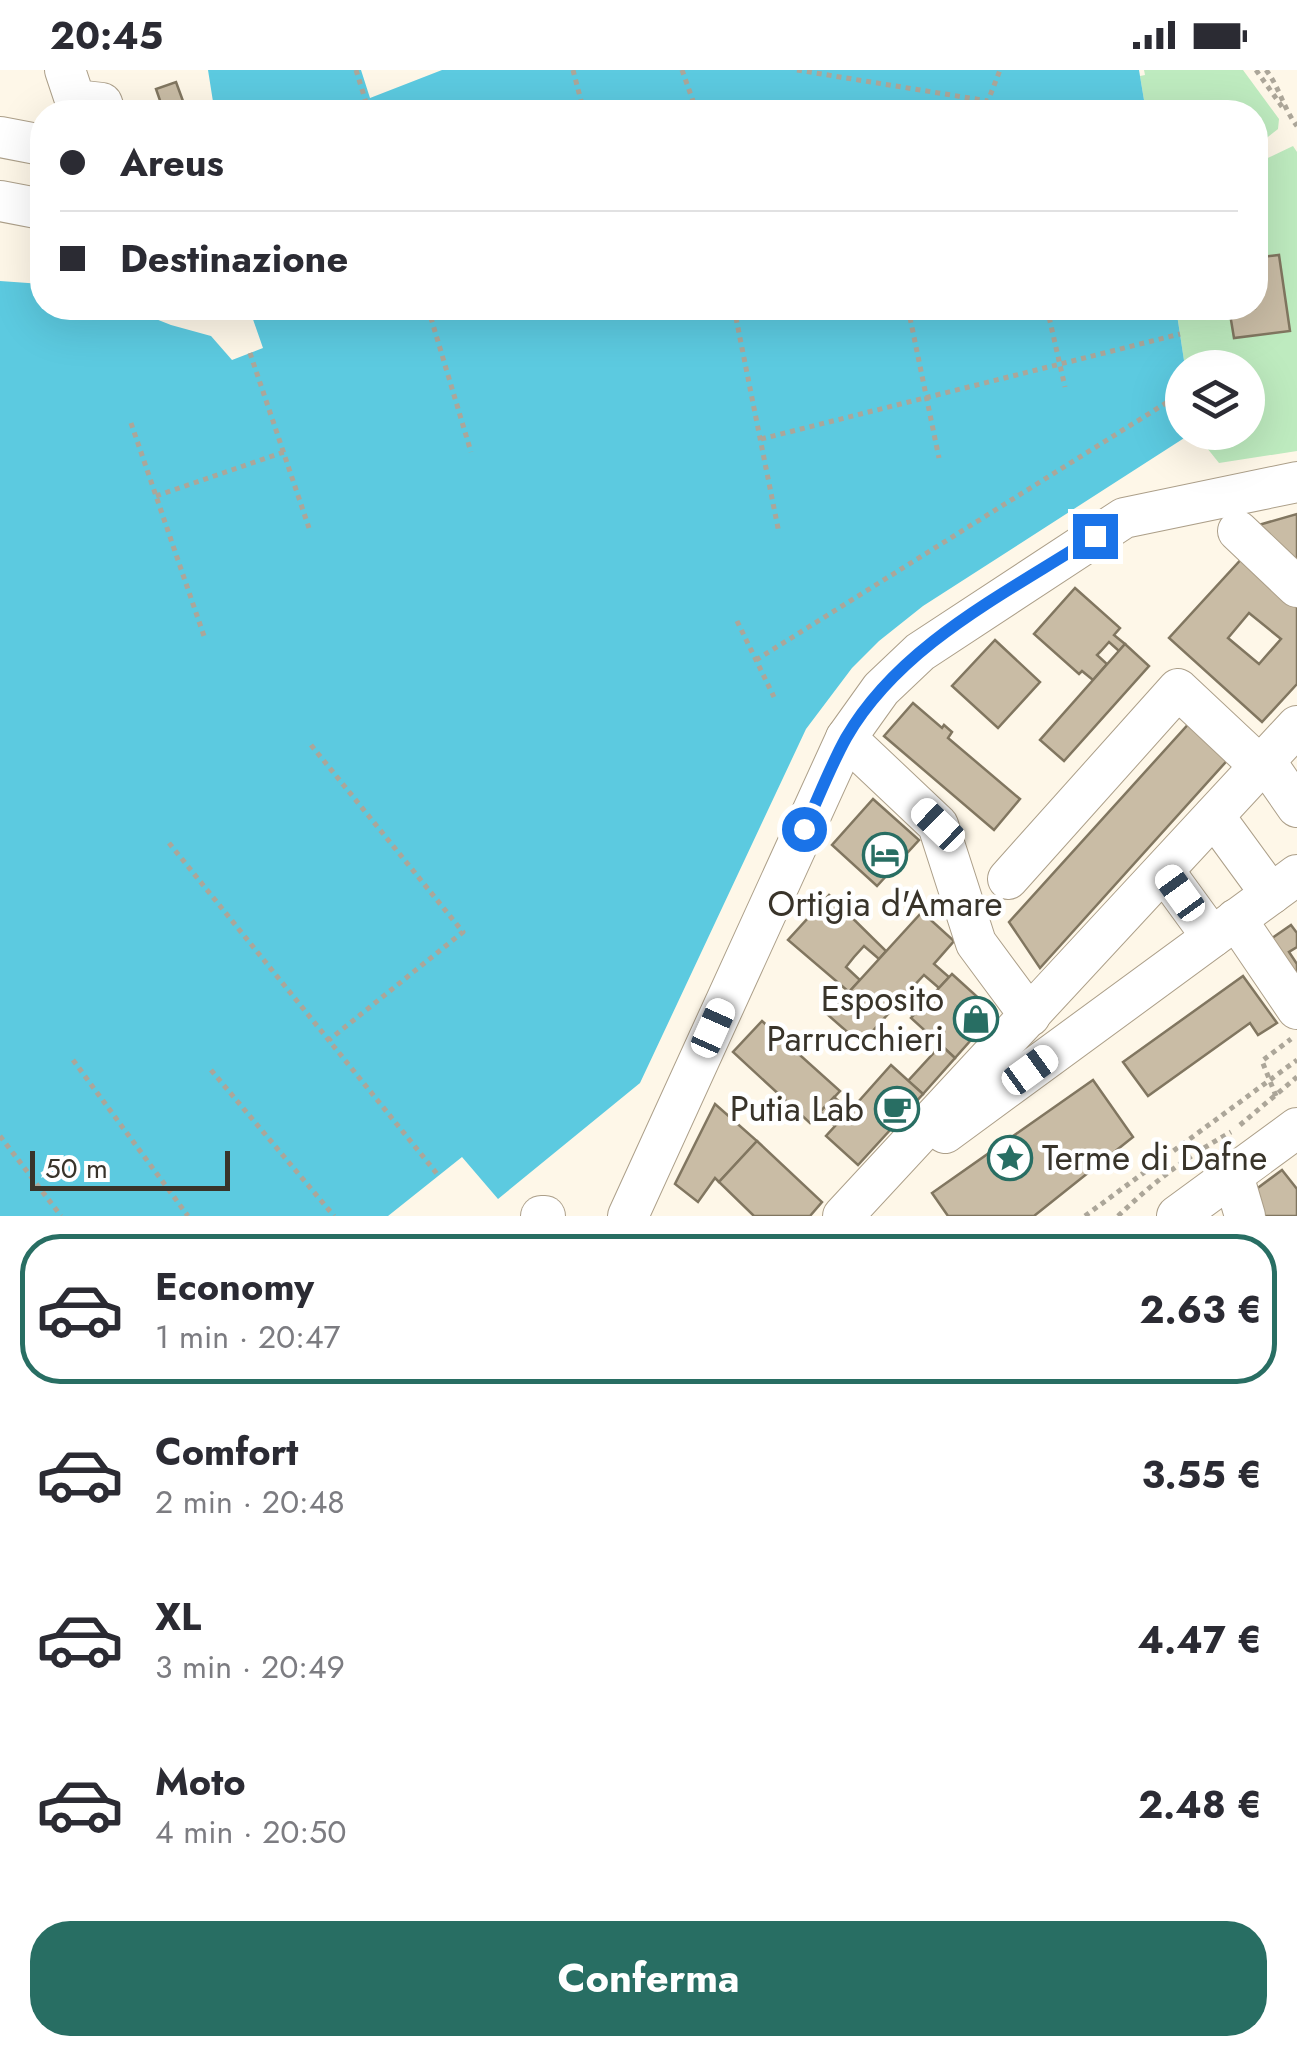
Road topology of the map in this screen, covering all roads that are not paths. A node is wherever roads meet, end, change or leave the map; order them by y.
1 (66, 70) edge
2 (75, 100) edge
3 (0, 137) edge
4 (30, 143) edge
5 (0, 201) edge
6 (30, 207) edge
7 (1297, 482) edge
8 (1238, 530) dead end
9 (1297, 586) edge
10 (1297, 726) edge
11 (846, 738) junction
12 (1262, 763) junction
13 (1297, 806) edge
14 (1214, 816) junction
15 (1164, 871) junction
16 (1008, 879) dead end
17 (1284, 884) edge
18 (1224, 928) junction
19 (1089, 952) junction
20 (1125, 1000) junction
21 (1297, 1008) edge
22 (1030, 1016) junction
23 (1289, 1118) edge
24 (1234, 1174) junction
25 (853, 1206) edge
26 (628, 1216) edge
27 (1177, 1216) edge
28 (1245, 1216) edge

1 - 2 street
3 - 4 street
5 - 6 street
7 - 11 street
8 - 9 street
10 - 12 street
11 - 22 street
11 - 26 street
12 - 13 street
12 - 14 street
12 - 16 street
14 - 15 street
14 - 17 street
15 - 18 street
15 - 19 street
17 - 18 street
18 - 20 street
18 - 21 street
19 - 20 street
19 - 22 street
20 - 25 street
22 - 25 street
23 - 24 street
24 - 27 street
24 - 28 street

